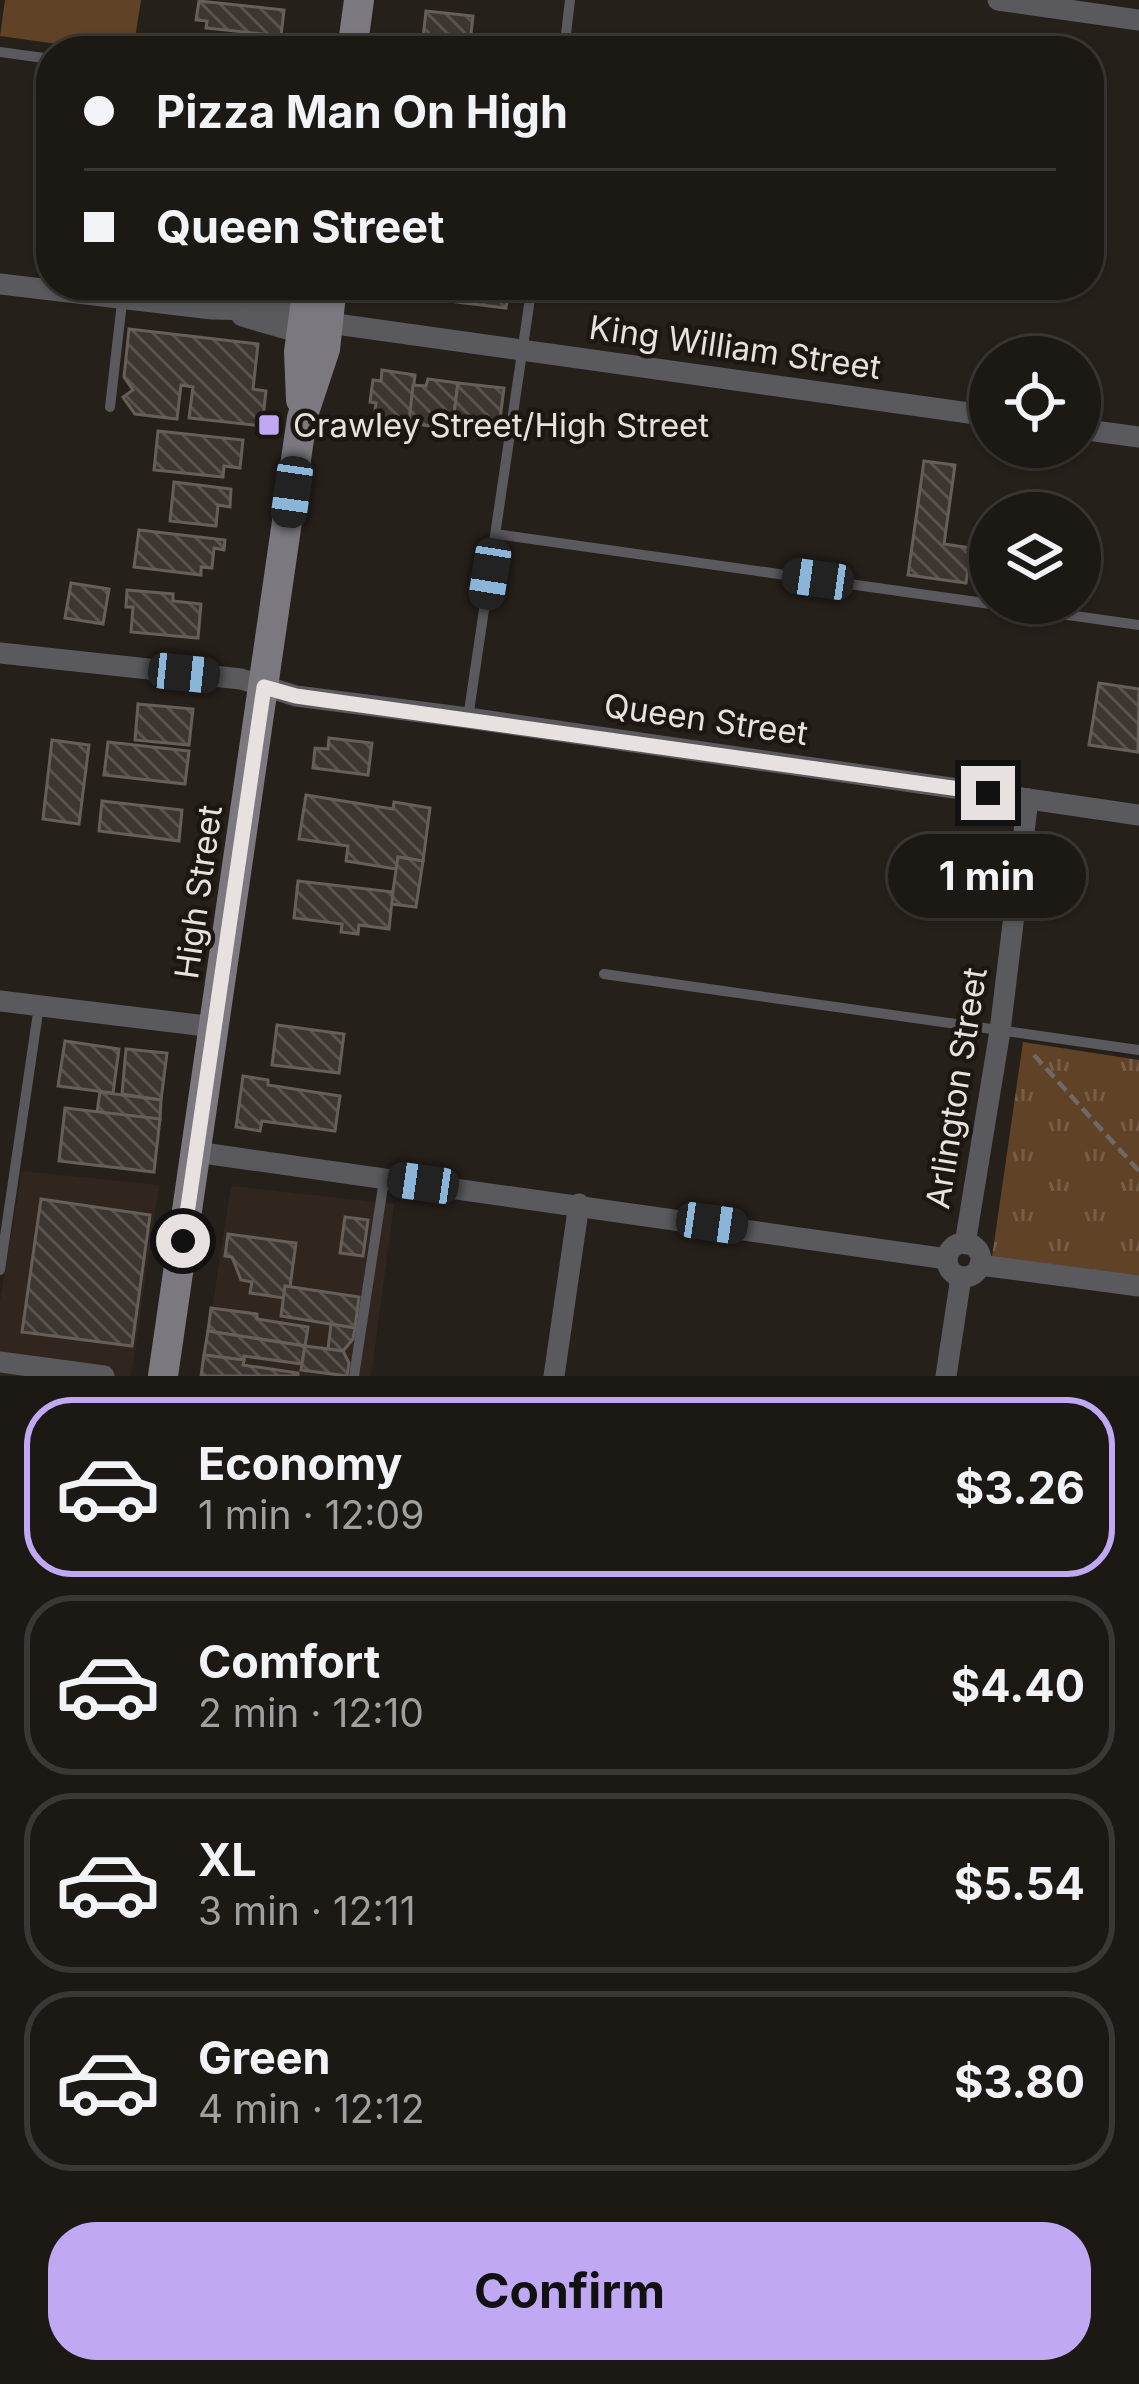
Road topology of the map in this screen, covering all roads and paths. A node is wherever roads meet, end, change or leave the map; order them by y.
1 (359, 0) edge
2 (571, 0) edge
3 (998, 0) edge
4 (1139, 20) edge
5 (354, 36) edge
6 (566, 36) edge
7 (0, 52) edge
8 (36, 56) edge
9 (0, 284) edge
10 (36, 286) edge
11 (123, 300) edge
12 (165, 300) edge
13 (530, 300) edge
14 (310, 313) edge
15 (524, 351) junction
16 (110, 407) dead end
17 (969, 413) edge
18 (1101, 432) edge
19 (1139, 437) edge
20 (496, 534) junction
21 (1139, 625) edge
22 (0, 653) edge
23 (264, 687) junction
24 (468, 718) junction
25 (1028, 799) junction
26 (1139, 815) edge
27 (604, 974) dead end
28 (0, 1001) edge
29 (39, 1006) junction
30 (214, 1027) junction
31 (1000, 1031) junction
32 (1023, 1042) dead end
33 (1139, 1050) edge
34 (196, 1152) junction
35 (1139, 1171) edge
36 (384, 1177) junction
37 (6, 1189) edge
38 (579, 1204) junction
39 (963, 1261) junction
40 (0, 1270) edge
41 (1139, 1286) edge
42 (0, 1362) edge
43 (104, 1376) edge
44 (163, 1376) edge
45 (354, 1376) edge
46 (554, 1376) edge
47 (946, 1376) edge

1 - 5 main road
2 - 6 lane
3 - 4 street
7 - 8 lane
9 - 10 street, King William Street
11 - 16 lane
12 - 14 street, King William Street
13 - 15 lane
14 - 15 street, King William Street
14 - 23 main road, High Street
15 - 17 street, King William Street
15 - 20 lane
18 - 19 street
20 - 21 lane
20 - 24 lane
22 - 23 street, Queen Street
23 - 24 street, Queen Street
23 - 30 main road, High Street
24 - 25 street, Queen Street
25 - 26 street, Queen Street
25 - 31 street, Arlington Street
27 - 31 lane
28 - 29 street
29 - 30 street
29 - 37 lane
30 - 34 main road, High Street
31 - 33 lane
31 - 39 street, Arlington Street
32 - 35 path
34 - 36 street
34 - 44 main road, High Street
36 - 38 street
36 - 45 lane
37 - 40 lane
38 - 39 street
38 - 46 street
39 - 41 street
39 - 47 street, Arlington Street
42 - 43 street

